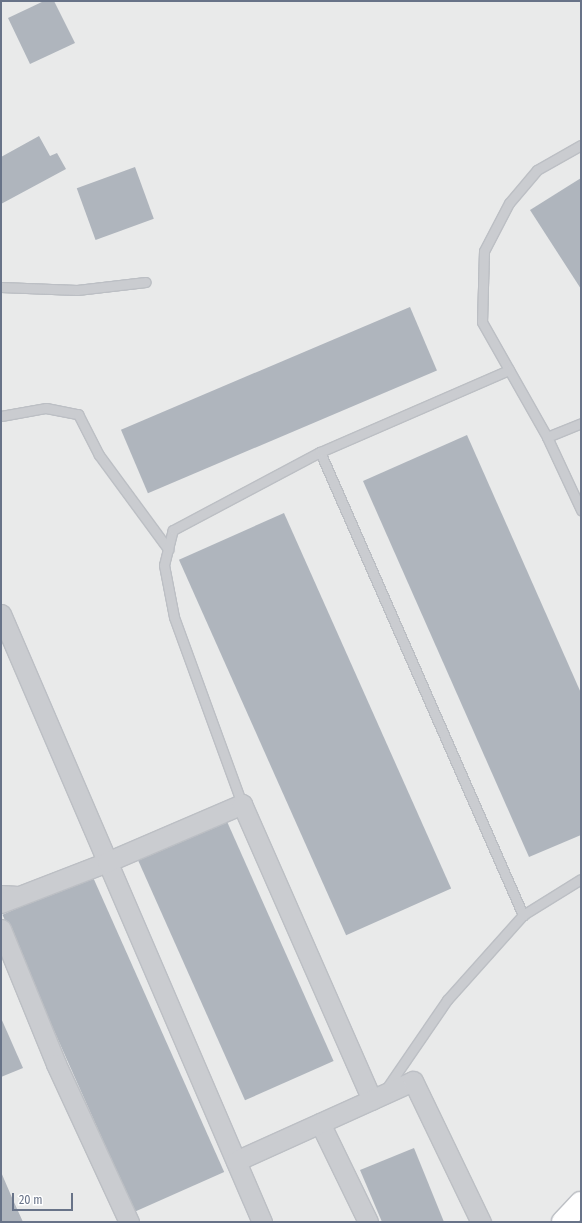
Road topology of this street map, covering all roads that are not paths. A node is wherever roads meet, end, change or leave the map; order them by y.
1 (581, 145) edge
2 (146, 282) dead end
3 (1, 288) edge
4 (509, 370) junction
5 (1, 416) edge
6 (581, 424) edge
7 (547, 437) junction
8 (320, 452) junction
9 (581, 510) edge
10 (168, 549) junction
11 (1, 614) edge
12 (242, 804) junction
13 (108, 862) junction
14 (581, 878) edge
15 (1, 890) edge
16 (29, 892) junction
17 (1, 903) edge
18 (523, 915) junction
19 (1, 929) edge
20 (377, 1098) junction
21 (320, 1123) junction
22 (236, 1161) junction
23 (581, 1203) edge
24 (129, 1222) edge
25 (262, 1222) edge
26 (368, 1222) edge
27 (481, 1222) edge
28 (563, 1222) edge

1 - 4 lane
2 - 3 lane
4 - 7 lane
4 - 8 lane
5 - 10 lane
6 - 7 lane
7 - 9 lane
8 - 10 lane
8 - 18 lane
10 - 12 lane
11 - 13 street
12 - 13 street
12 - 20 street
13 - 16 street
13 - 22 street
14 - 18 lane
15 - 16 lane
16 - 17 street
18 - 20 lane
19 - 24 street
20 - 21 street
20 - 27 street
21 - 22 street
21 - 26 street
22 - 25 street
23 - 28 street

